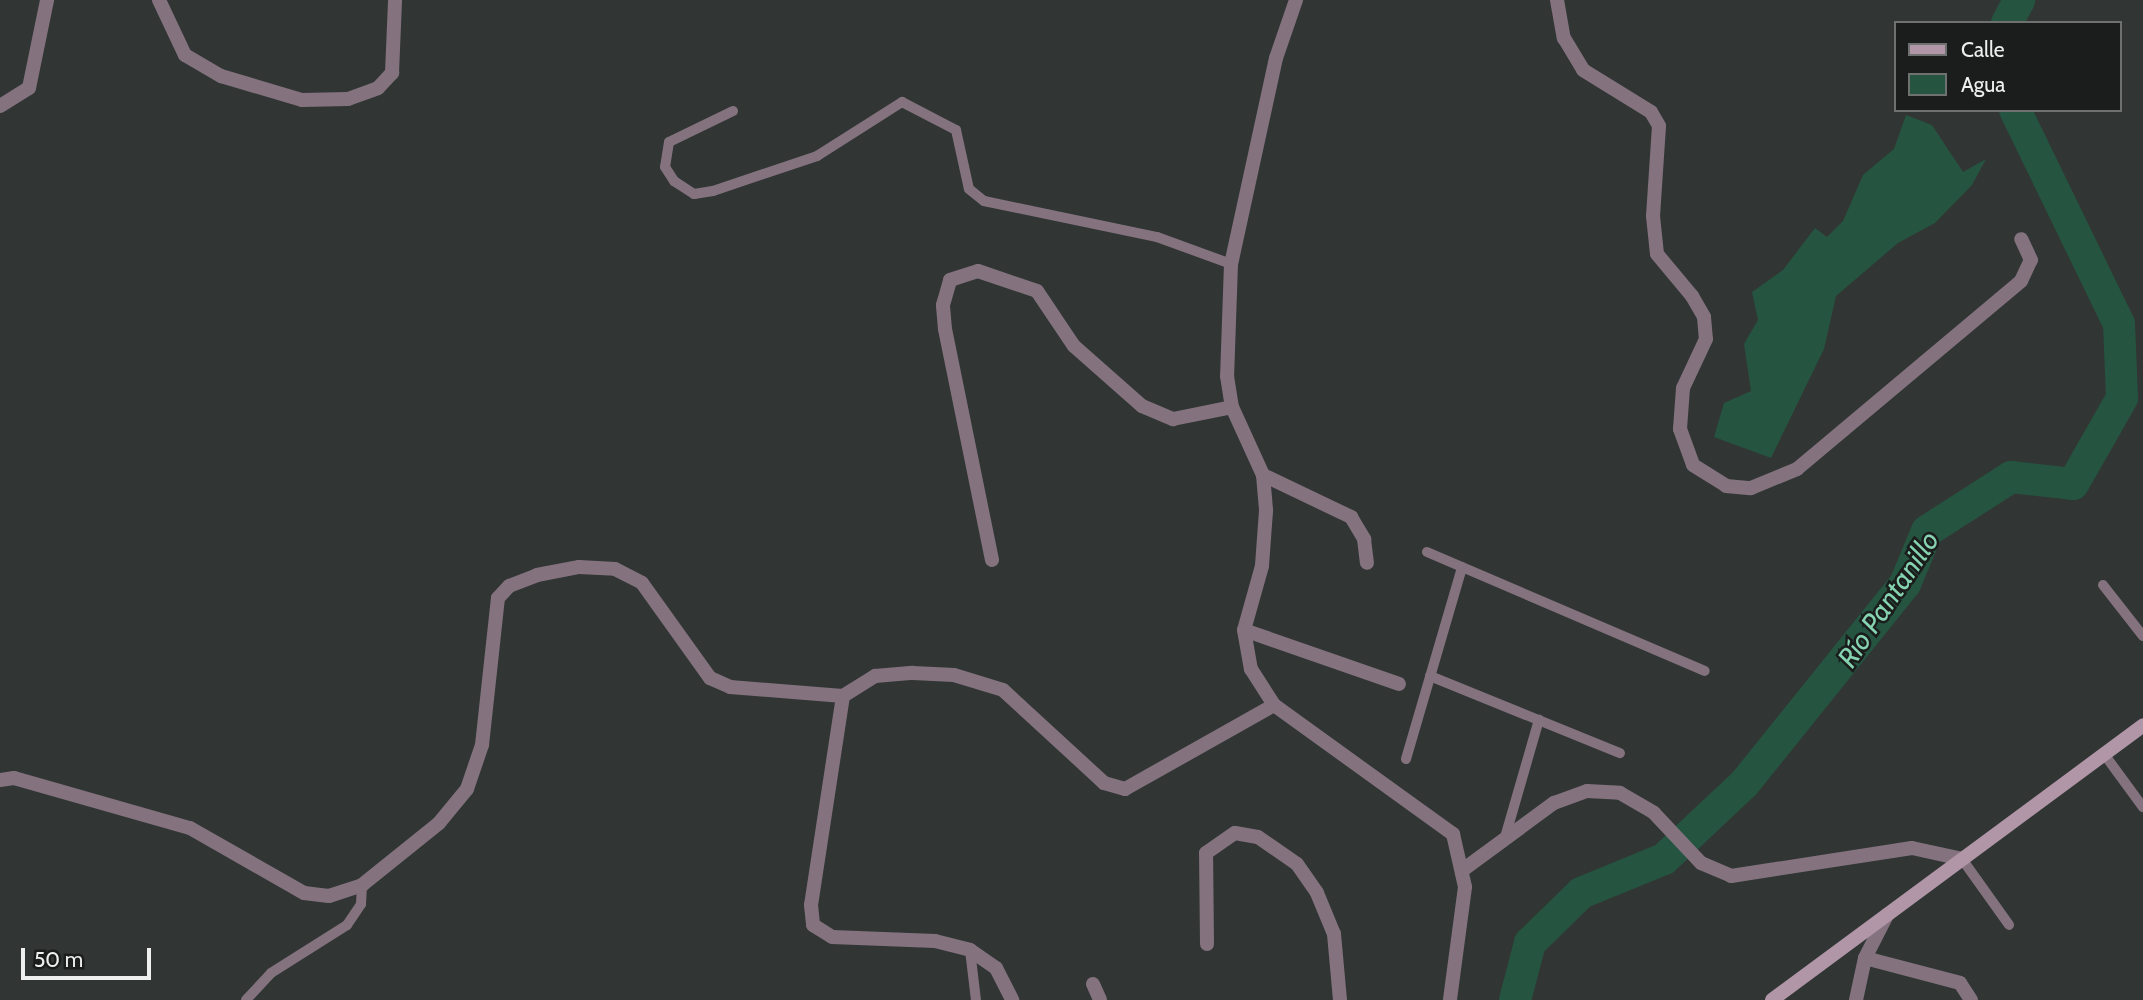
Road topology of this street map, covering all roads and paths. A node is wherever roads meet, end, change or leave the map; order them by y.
1 (47, 0) edge
2 (159, 0) edge
3 (395, 0) edge
4 (1296, 0) edge
5 (1558, 0) edge
6 (0, 106) edge
7 (733, 111) dead end
8 (2021, 239) dead end
9 (1231, 264) junction
10 (1232, 407) junction
11 (1263, 475) junction
12 (1427, 552) dead end
13 (992, 560) dead end
14 (1367, 563) dead end
15 (1462, 567) junction
16 (2103, 585) dead end
17 (1244, 630) junction
18 (2143, 636) edge
19 (1705, 671) dead end
20 (1430, 676) junction
21 (1399, 684) dead end
22 (843, 696) junction
23 (1274, 705) junction
24 (1539, 720) junction
25 (2143, 725) edge
26 (1619, 753) dead end
27 (2104, 754) junction
28 (1406, 759) dead end
29 (0, 780) edge
30 (2143, 807) edge
31 (1506, 834) junction
32 (1962, 859) junction
33 (1464, 869) junction
34 (362, 885) junction
35 (1887, 915) junction
36 (2009, 925) dead end
37 (1207, 944) dead end
38 (970, 950) junction
39 (1866, 958) junction
40 (1093, 984) dead end
41 (246, 1000) edge
42 (976, 1000) edge
43 (1012, 1000) edge
44 (1100, 1000) edge
45 (1340, 1000) edge
46 (1450, 1000) edge
47 (1772, 1000) edge
48 (1856, 1000) edge
49 (1971, 1000) edge

1 - 6 street
2 - 3 street
4 - 9 street
5 - 8 street
7 - 9 lane
9 - 10 street
10 - 11 street
10 - 13 street
11 - 14 street
11 - 17 street
12 - 15 lane
15 - 19 lane
15 - 20 lane
16 - 18 lane
17 - 21 street
17 - 23 street
20 - 24 lane
20 - 28 lane
22 - 23 street
22 - 34 street
22 - 38 street
23 - 33 street
24 - 26 lane
24 - 31 lane
25 - 27 main road
27 - 30 lane
27 - 32 main road
29 - 34 street
31 - 32 street
31 - 33 street
32 - 35 main road
32 - 36 lane
33 - 46 street
34 - 41 lane
35 - 39 street
35 - 47 main road
37 - 45 street
38 - 42 lane
38 - 43 street
39 - 48 street
39 - 49 street
40 - 44 street

